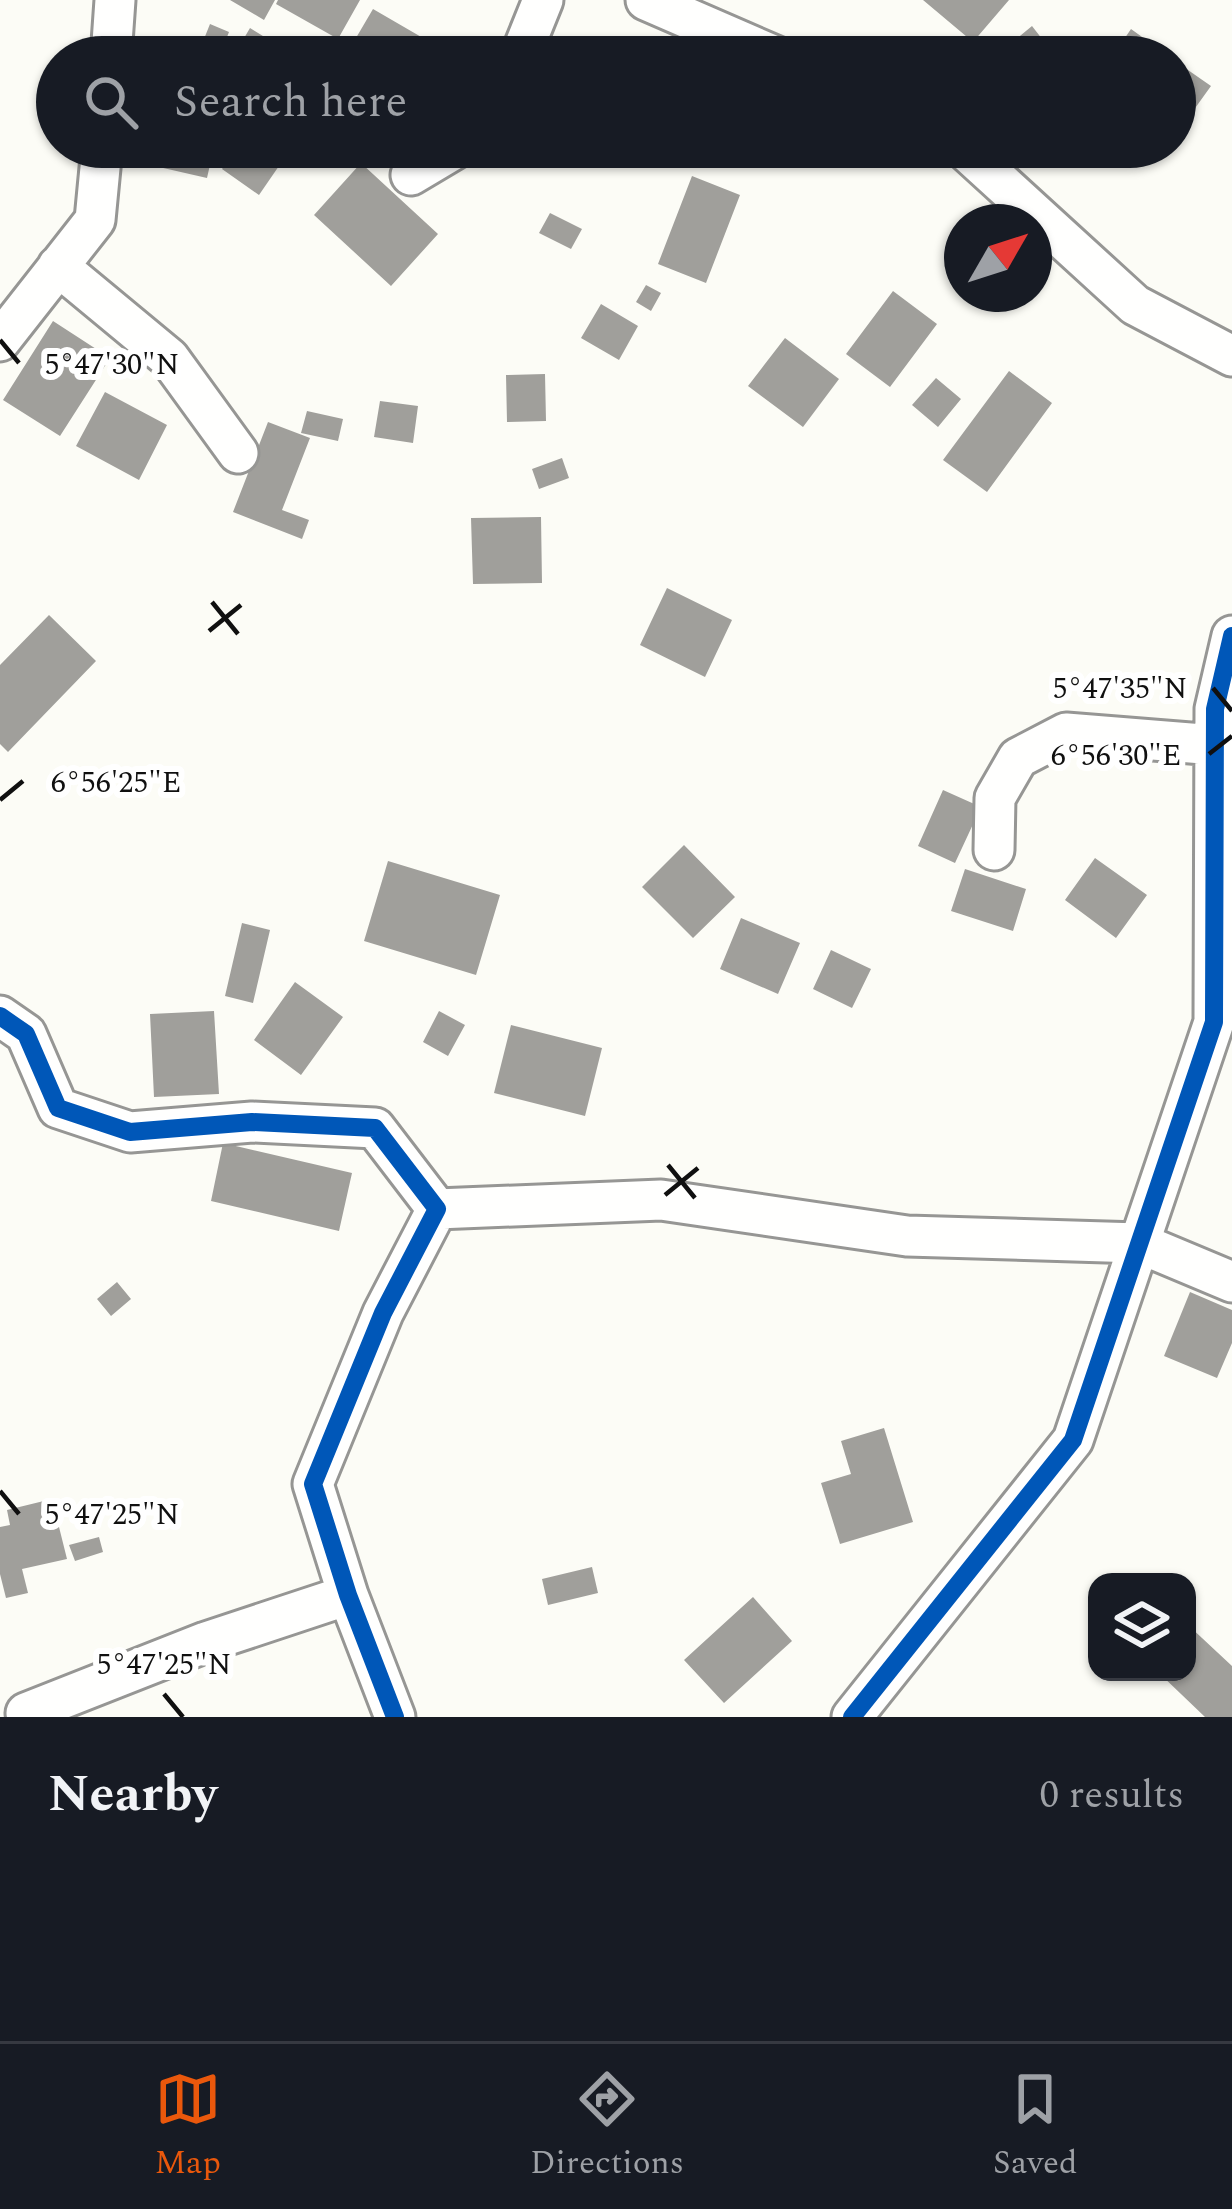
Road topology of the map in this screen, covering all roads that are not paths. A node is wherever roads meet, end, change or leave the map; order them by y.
1 (115, 0) edge
2 (543, 0) edge
3 (646, 0) edge
4 (112, 36) edge
5 (528, 36) edge
6 (729, 36) edge
7 (100, 168) edge
8 (423, 168) edge
9 (985, 168) edge
10 (411, 175) dead end
11 (58, 266) junction
12 (0, 340) edge
13 (1232, 356) edge
14 (238, 453) dead end
15 (1232, 636) edge
16 (1214, 745) junction
17 (994, 850) dead end
18 (0, 1016) edge
19 (436, 1209) junction
20 (1139, 1243) junction
21 (1232, 1282) edge
22 (348, 1595) junction
23 (26, 1713) dead end
24 (395, 1717) edge
25 (852, 1717) edge

1 - 4 street
2 - 5 street
3 - 6 street
7 - 11 street
8 - 10 street
9 - 13 street
11 - 12 street
11 - 14 street
15 - 16 street
16 - 17 street
16 - 20 street
18 - 19 street
19 - 20 street
19 - 22 street
20 - 21 street
20 - 25 street
22 - 23 street
22 - 24 street

